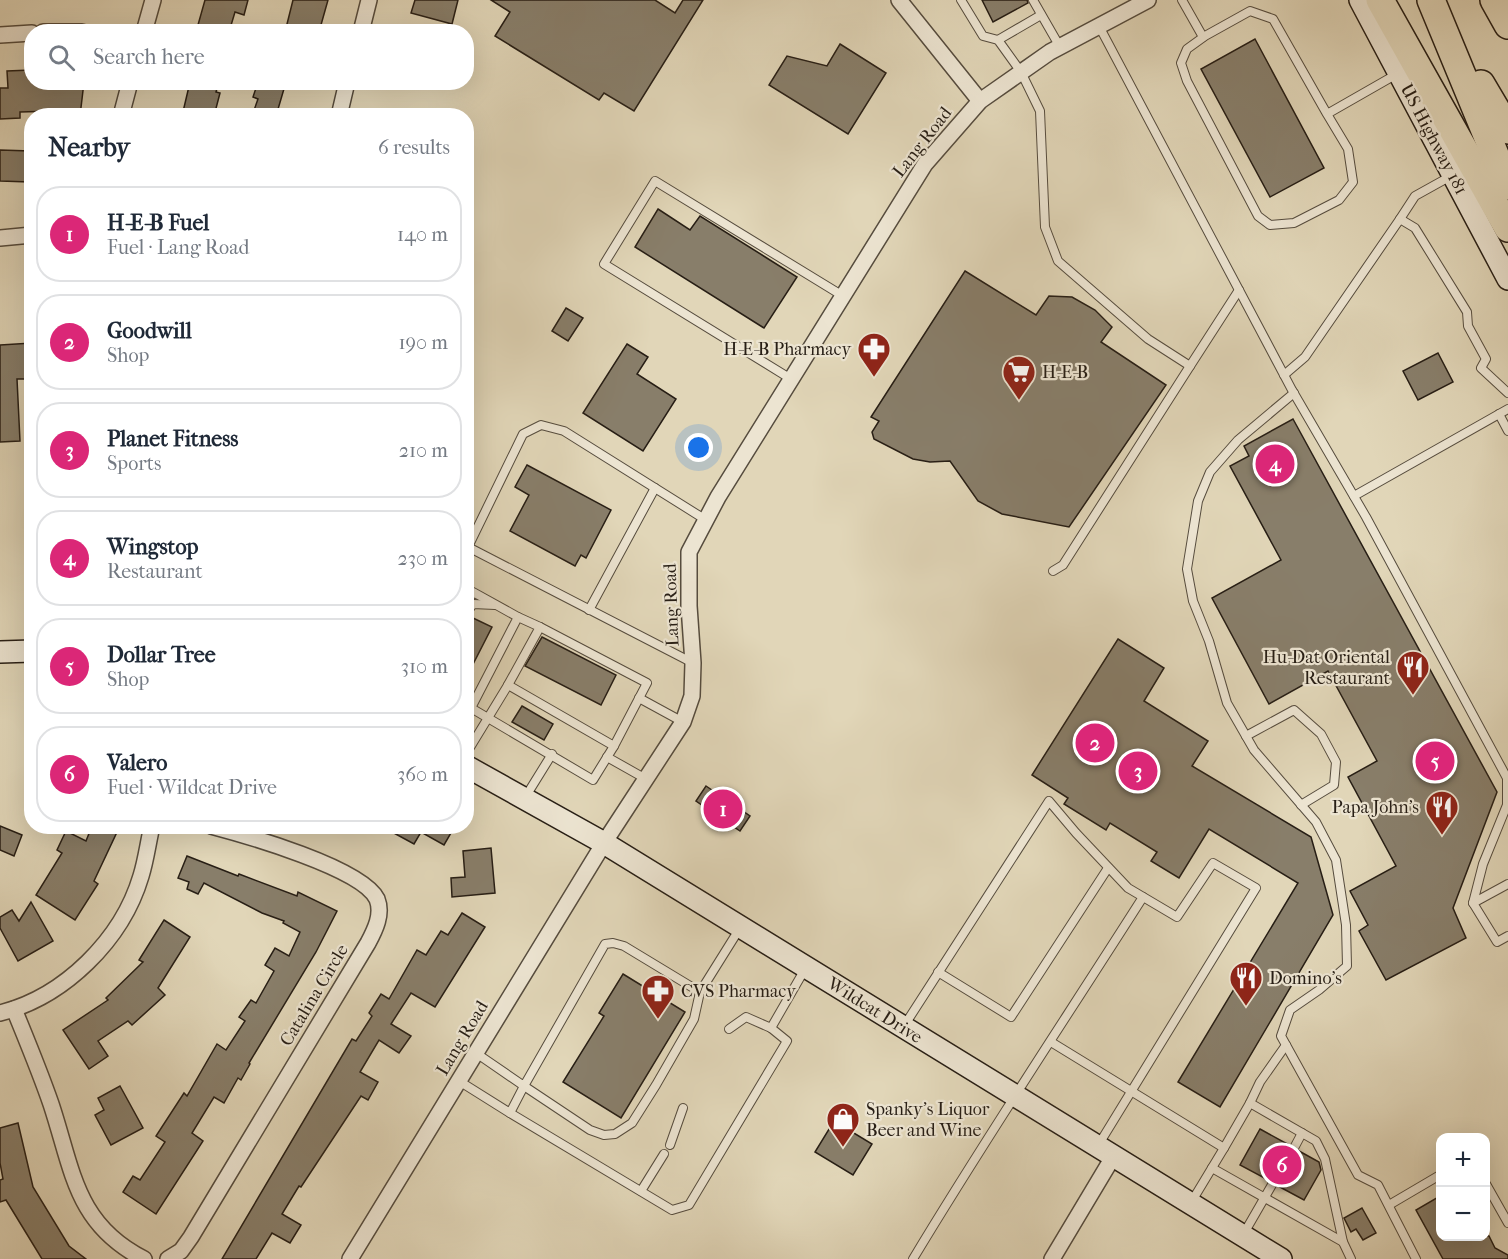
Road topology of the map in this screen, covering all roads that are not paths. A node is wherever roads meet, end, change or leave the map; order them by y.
1 (153, 0) edge
2 (369, 0) edge
3 (899, 0) edge
4 (961, 0) edge
5 (1033, 0) edge
6 (1148, 0) edge
7 (1182, 0) edge
8 (1360, 0) edge
9 (1380, 0) edge
10 (1431, 0) edge
11 (1494, 0) edge
12 (1041, 15) junction
13 (146, 24) edge
14 (363, 24) edge
15 (1508, 25) edge
16 (1099, 26) junction
17 (24, 34) edge
18 (0, 35) edge
19 (1203, 37) junction
20 (998, 40) junction
21 (1059, 47) junction
22 (1021, 72) junction
23 (1399, 73) junction
24 (128, 90) edge
25 (345, 90) edge
26 (980, 101) junction
27 (123, 108) edge
28 (341, 108) edge
29 (1327, 114) junction
30 (1508, 130) edge
31 (1453, 175) junction
32 (1508, 186) edge
33 (1401, 219) junction
34 (1508, 228) edge
35 (24, 236) edge
36 (0, 238) edge
37 (1508, 279) edge
38 (1239, 290) junction
39 (843, 296) junction
40 (1190, 366) junction
41 (1284, 375) junction
42 (791, 380) junction
43 (1294, 393) junction
44 (1508, 393) edge
45 (1508, 409) edge
46 (1499, 414) junction
47 (1508, 430) edge
48 (655, 488) junction
49 (1354, 496) junction
50 (706, 520) junction
51 (474, 535) edge
52 (474, 550) edge
53 (1053, 571) dead end
54 (474, 593) edge
55 (474, 604) edge
56 (497, 605) junction
57 (589, 610) junction
58 (518, 617) junction
59 (540, 627) junction
60 (24, 651) edge
61 (0, 652) edge
62 (693, 663) junction
63 (508, 685) junction
64 (639, 698) junction
65 (474, 702) edge
66 (474, 710) edge
67 (489, 718) junction
68 (683, 722) junction
69 (1246, 736) junction
70 (474, 741) edge
71 (614, 746) junction
72 (552, 754) junction
73 (607, 758) junction
74 (1504, 765) edge
75 (474, 770) edge
76 (646, 779) junction
77 (525, 798) junction
78 (1301, 805) junction
79 (150, 834) edge
80 (241, 834) edge
81 (604, 843) junction
82 (1108, 868) junction
83 (1508, 884) edge
84 (1143, 897) junction
85 (1473, 903) junction
86 (740, 927) junction
87 (1508, 936) edge
88 (806, 968) junction
89 (938, 972) junction
90 (700, 992) junction
91 (7, 1011) edge
92 (903, 1027) junction
93 (771, 1028) junction
94 (729, 1029) dead end
95 (1051, 1042) junction
96 (1286, 1045) junction
97 (476, 1053) junction
98 (459, 1081) junction
99 (524, 1086) junction
100 (1131, 1092) junction
101 (1014, 1096) junction
102 (1250, 1103) junction
103 (683, 1108) dead end
104 (510, 1113) junction
105 (1302, 1133) junction
106 (670, 1145) dead end
107 (1224, 1148) junction
108 (1294, 1148) dead end
109 (1105, 1152) junction
110 (664, 1154) dead end
111 (1212, 1168) junction
112 (1436, 1177) edge
113 (1273, 1183) dead end
114 (1487, 1187) edge
115 (641, 1191) junction
116 (1265, 1198) junction
117 (1190, 1204) junction
118 (1389, 1205) junction
119 (1508, 1223) edge
120 (1243, 1236) junction
121 (1343, 1242) junction
122 (144, 1259) edge
123 (168, 1259) edge
124 (350, 1259) edge
125 (913, 1259) edge
126 (1052, 1259) edge
127 (1281, 1259) edge
128 (1351, 1259) edge
129 (1416, 1259) edge

1 - 13 street
2 - 14 street
3 - 26 street
4 - 20 lane
5 - 12 lane
6 - 16 street, Lang Road
7 - 19 lane
8 - 23 main road, US Highway 181
9 - 34 highway
10 - 30 highway
10 - 32 highway
11 - 15 highway
12 - 20 lane
12 - 21 lane
16 - 21 street, Lang Road
16 - 38 lane
17 - 18 street
19 - 29 lane
19 - 29 lane
20 - 22 lane
21 - 22 street, Lang Road
22 - 26 street, Lang Road
22 - 40 lane
23 - 29 lane
23 - 31 main road, US Highway 181
24 - 27 street
25 - 28 street
26 - 39 street, Lang Road
31 - 33 lane
31 - 37 main road, US Highway 181
33 - 41 lane
33 - 44 lane
35 - 36 street
38 - 40 lane
38 - 41 lane
39 - 42 street, Lang Road
39 - 42 lane
40 - 53 lane
41 - 43 lane
42 - 50 street, Lang Road
43 - 49 lane
43 - 69 lane
45 - 46 lane
46 - 47 lane
46 - 49 lane
48 - 50 lane
48 - 51 lane
48 - 57 lane
49 - 74 lane
50 - 62 street, Lang Road
52 - 57 lane
54 - 56 lane
55 - 56 lane
56 - 58 lane
57 - 62 lane
58 - 59 lane
58 - 65 lane
59 - 63 lane
59 - 64 lane
60 - 61 main road
62 - 68 street, Lang Road
63 - 67 lane
63 - 71 lane
64 - 68 lane
64 - 71 lane
66 - 67 lane
67 - 70 lane
67 - 72 lane
68 - 76 street, Lang Road
69 - 78 lane
69 - 78 lane
71 - 73 lane
72 - 73 lane
72 - 77 lane
73 - 76 lane
74 - 85 lane
75 - 77 main road, Wildcat Drive
76 - 81 street, Lang Road
77 - 81 main road, Wildcat Drive
78 - 96 lane
79 - 91 street
80 - 123 street, Catalina Circle
81 - 86 main road, Wildcat Drive
81 - 97 street, Lang Road
82 - 84 lane
82 - 89 lane
82 - 89 lane
83 - 85 lane
84 - 95 lane
84 - 100 lane
85 - 87 lane
86 - 88 main road, Wildcat Drive
86 - 90 lane
88 - 92 main road, Wildcat Drive
88 - 93 lane
89 - 92 lane
90 - 99 lane
90 - 99 lane
91 - 122 street
92 - 101 main road, Wildcat Drive
93 - 94 lane
93 - 115 lane
95 - 100 lane
95 - 101 lane
96 - 102 lane
96 - 118 lane
97 - 98 street, Lang Road
97 - 99 lane
98 - 104 lane
98 - 124 street, Lang Road
99 - 104 lane
100 - 107 lane
100 - 109 lane
101 - 109 main road, Wildcat Drive
101 - 125 lane
102 - 105 lane
102 - 107 lane
103 - 106 lane
104 - 115 lane
105 - 108 lane
105 - 121 lane
107 - 111 lane
109 - 117 main road, Wildcat Drive
109 - 126 street
110 - 115 lane
111 - 116 lane
111 - 117 lane
112 - 118 lane
113 - 116 lane
114 - 119 lane
116 - 120 lane
116 - 121 lane
117 - 120 main road, Wildcat Drive
118 - 129 lane
120 - 127 main road, Wildcat Drive
121 - 128 lane

